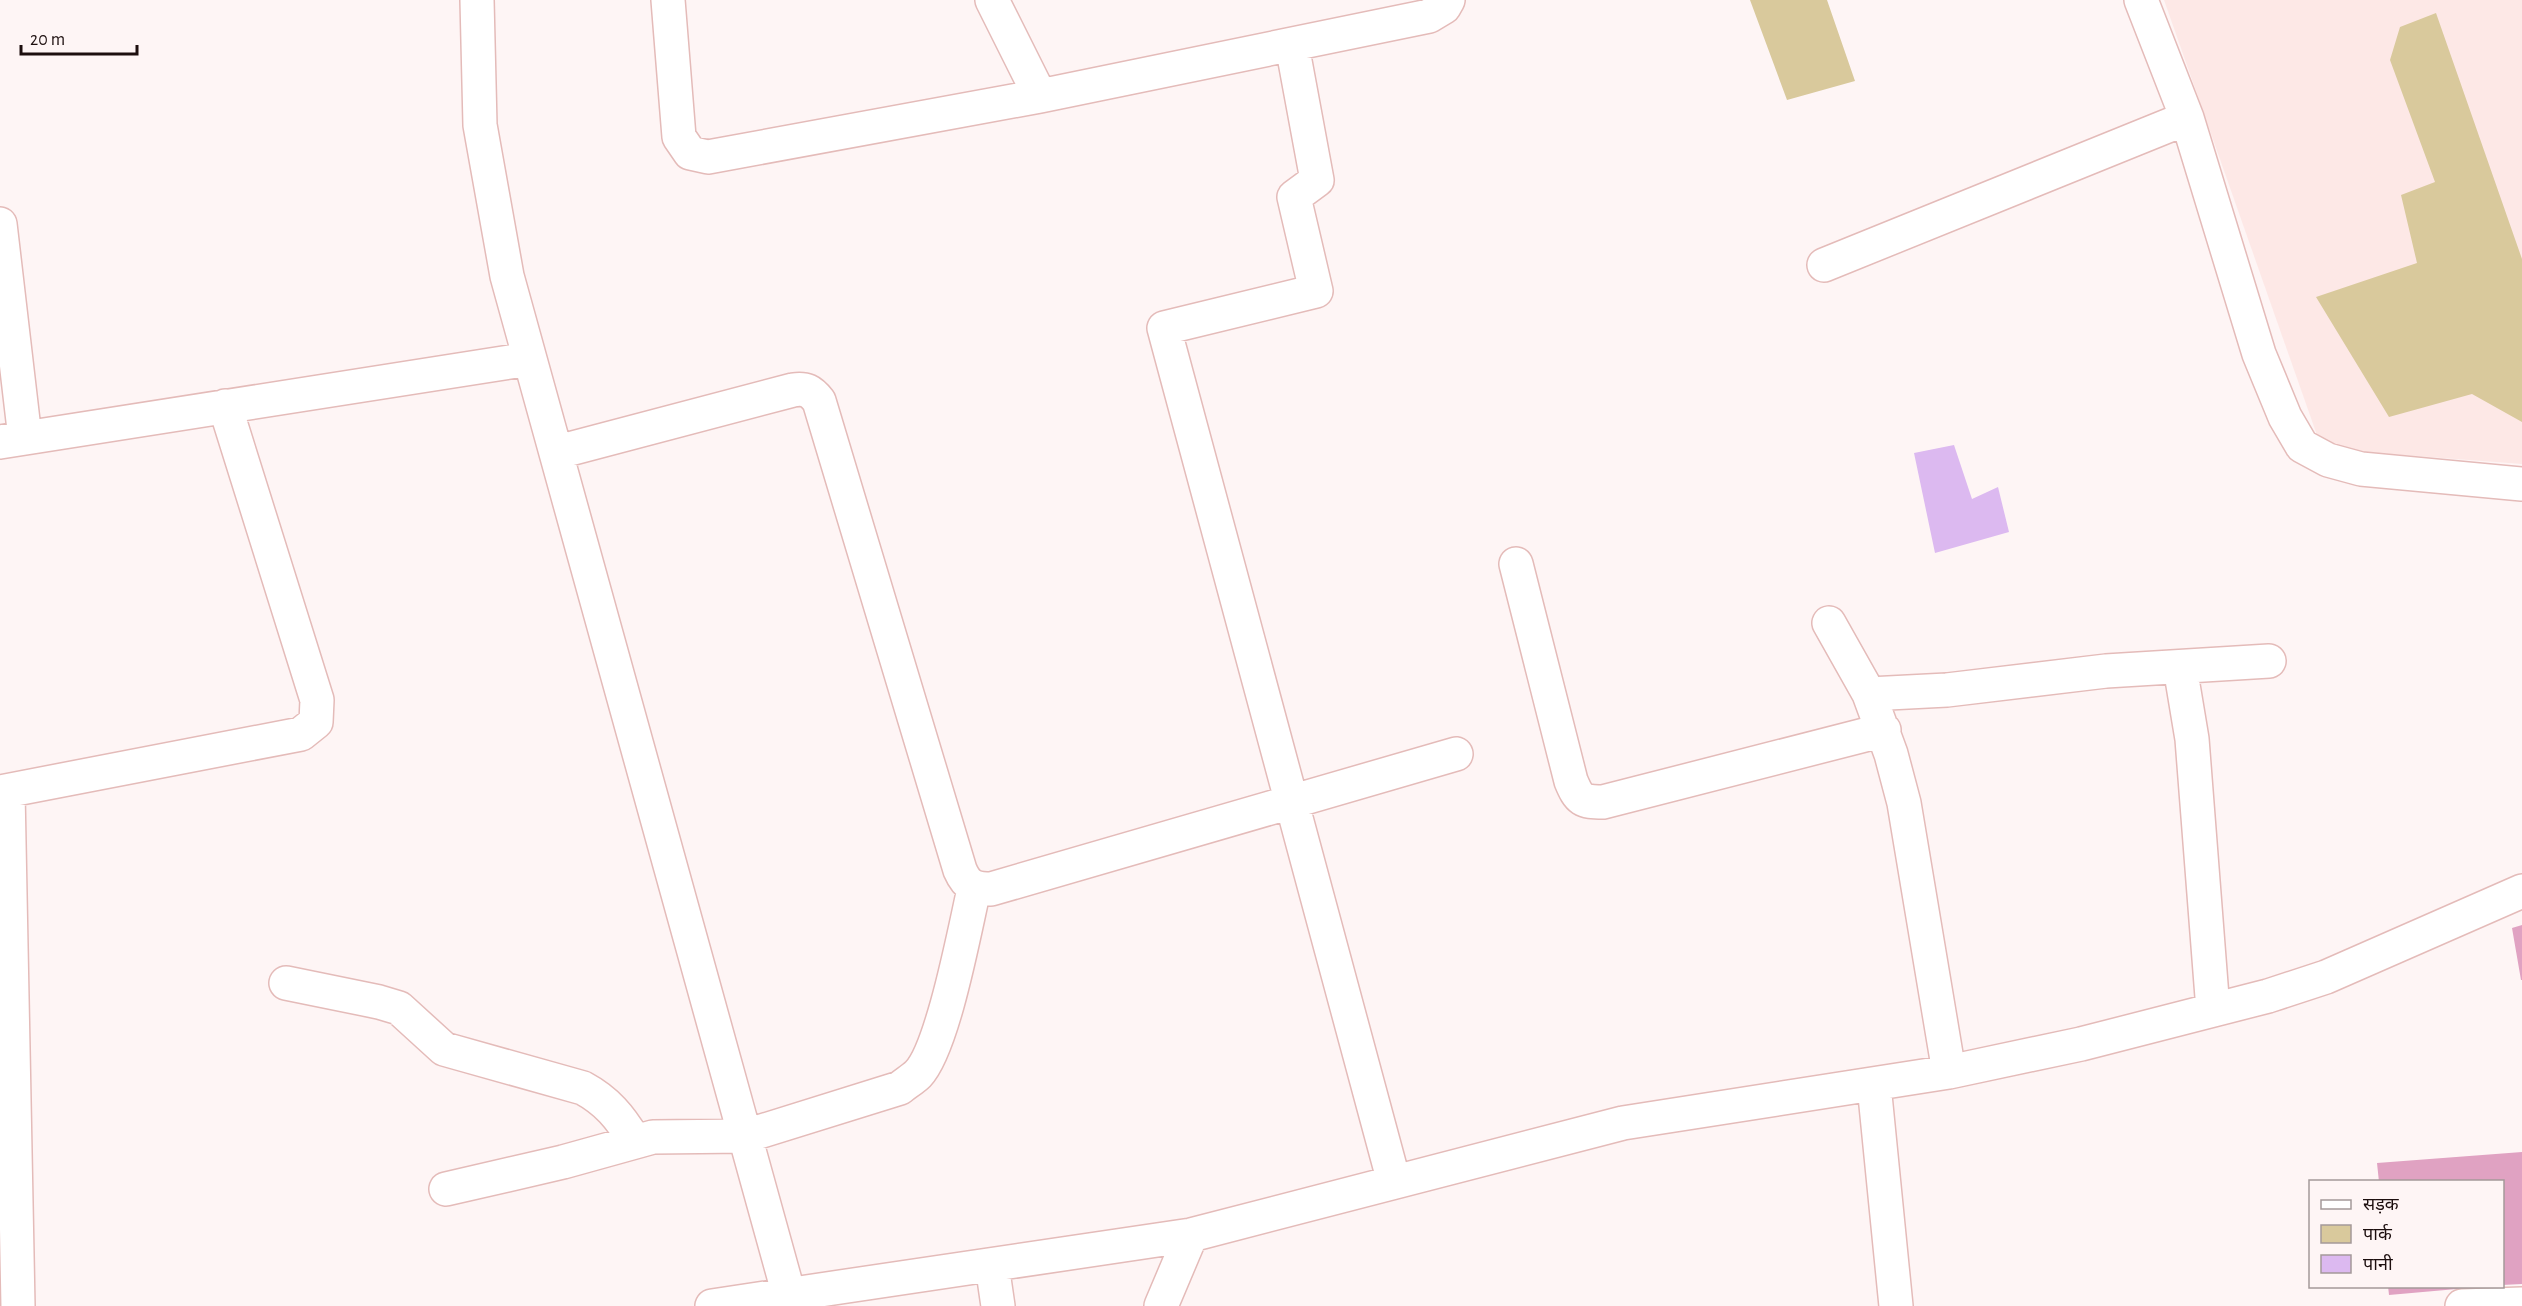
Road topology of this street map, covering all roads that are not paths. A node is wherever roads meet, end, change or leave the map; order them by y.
1 (477, 0) edge
2 (668, 0) edge
3 (992, 0) edge
4 (1448, 0) edge
5 (2141, 0) edge
6 (1292, 45) junction
7 (1040, 96) junction
8 (2187, 118) junction
9 (0, 224) edge
10 (1824, 265) dead end
11 (529, 359) junction
12 (225, 406) junction
13 (13, 440) edge
14 (558, 452) junction
15 (2522, 484) edge
16 (1516, 564) dead end
17 (1829, 623) dead end
18 (2269, 661) dead end
19 (2180, 667) junction
20 (1869, 694) junction
21 (1884, 730) junction
22 (1456, 754) dead end
23 (4, 791) edge
24 (1291, 803) junction
25 (974, 889) junction
26 (2522, 891) edge
27 (286, 983) dead end
28 (2213, 1010) junction
29 (1949, 1072) junction
30 (1874, 1085) junction
31 (746, 1136) junction
32 (634, 1140) junction
33 (1394, 1182) junction
34 (446, 1189) dead end
35 (1191, 1235) junction
36 (992, 1265) junction
37 (789, 1295) junction
38 (2522, 1304) edge
39 (18, 1306) edge
40 (712, 1306) edge
41 (998, 1306) edge
42 (1161, 1306) edge
43 (1896, 1306) edge
44 (2462, 1306) edge

1 - 11 street
2 - 7 street
3 - 7 street
4 - 6 street
5 - 8 street
6 - 7 street
6 - 24 street
8 - 10 street
8 - 15 street
9 - 13 street
11 - 12 street
11 - 14 street
12 - 13 street
12 - 23 street
14 - 25 street
14 - 31 street
16 - 21 street
17 - 20 street
18 - 19 street
19 - 20 street
19 - 28 street
20 - 21 street
21 - 29 street
22 - 24 street
23 - 39 street
24 - 25 street
24 - 33 street
25 - 31 street
26 - 28 street
27 - 32 street
28 - 29 street
29 - 30 street
30 - 33 street
30 - 43 street
31 - 32 street
31 - 37 street
32 - 34 street
33 - 35 street
35 - 36 street
35 - 42 street
36 - 37 street
36 - 41 street
37 - 40 street
38 - 44 street

